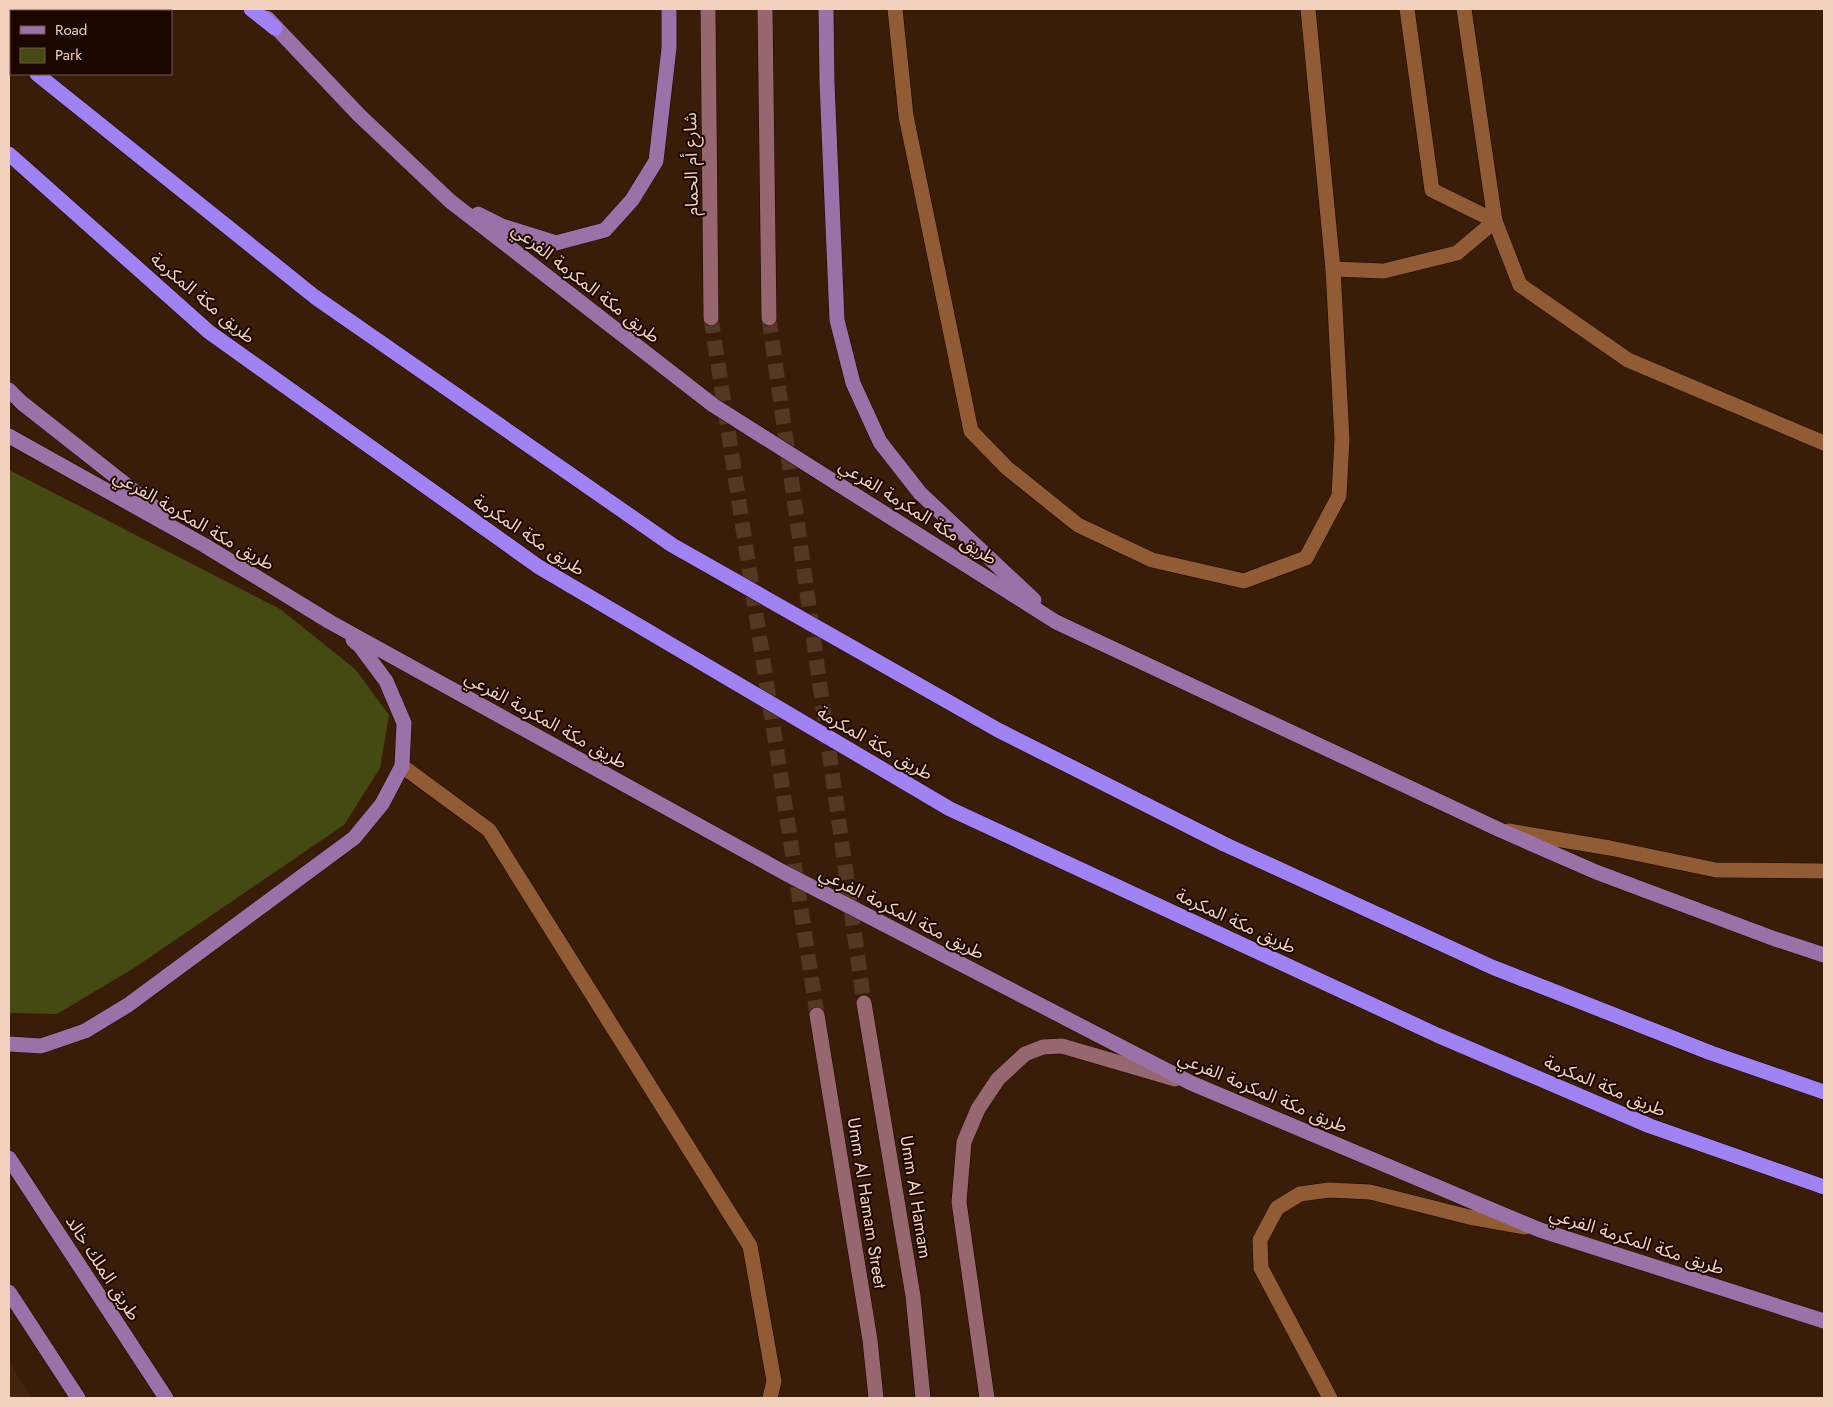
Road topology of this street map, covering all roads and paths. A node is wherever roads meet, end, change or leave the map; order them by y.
1 (251, 9) edge
2 (260, 9) edge
3 (669, 9) edge
4 (708, 9) edge
5 (765, 9) edge
6 (826, 9) edge
7 (895, 9) edge
8 (1308, 9) edge
9 (1407, 9) edge
10 (1464, 9) edge
11 (276, 28) junction
12 (38, 75) edge
13 (9, 154) edge
14 (450, 201) junction
15 (1495, 221) junction
16 (1333, 269) junction
17 (711, 318) tunnel mouth
18 (769, 318) tunnel mouth
19 (9, 390) edge
20 (9, 436) edge
21 (1824, 443) edge
22 (204, 546) junction
23 (330, 622) junction
24 (1056, 622) junction
25 (402, 766) junction
26 (1500, 830) junction
27 (1824, 871) edge
28 (1824, 955) edge
29 (864, 1003) tunnel mouth
30 (817, 1014) tunnel mouth
31 (9, 1044) edge
32 (1191, 1084) junction
33 (1824, 1092) edge
34 (9, 1158) edge
35 (1824, 1187) edge
36 (1540, 1230) junction
37 (9, 1292) edge
38 (1824, 1321) edge
39 (78, 1398) edge
40 (166, 1398) edge
41 (770, 1398) edge
42 (876, 1398) edge
43 (923, 1398) edge
44 (987, 1398) edge
45 (1330, 1398) edge

1 - 11 highway
2 - 11 main road, طريق مكة المكرمة الفرعي
3 - 14 main road
4 - 17 main road, شارع أم الحمام
5 - 18 main road
6 - 24 main road
7 - 16 street
8 - 16 street
9 - 15 street
10 - 15 street
11 - 14 main road, طريق مكة المكرمة الفرعي
12 - 33 highway
13 - 35 highway, طريق مكة المكرمة
14 - 24 main road, طريق مكة المكرمة الفرعي
15 - 16 street
15 - 21 street
19 - 22 main road
20 - 22 main road, طريق مكة المكرمة الفرعي
22 - 23 main road, طريق مكة المكرمة الفرعي
23 - 25 main road
23 - 32 main road, طريق مكة المكرمة الفرعي
24 - 26 main road, طريق مكة المكرمة الفرعي
25 - 31 main road
25 - 41 street
26 - 27 street
26 - 28 main road, طريق مكة المكرمة الفرعي
29 - 43 main road, Umm Al Hamam
30 - 42 main road, Umm Al Hamam Street
32 - 36 main road, طريق مكة المكرمة الفرعي
32 - 44 main road
34 - 40 main road, طريق الملك خالد
36 - 38 main road, طريق مكة المكرمة الفرعي
36 - 45 street
37 - 39 main road

